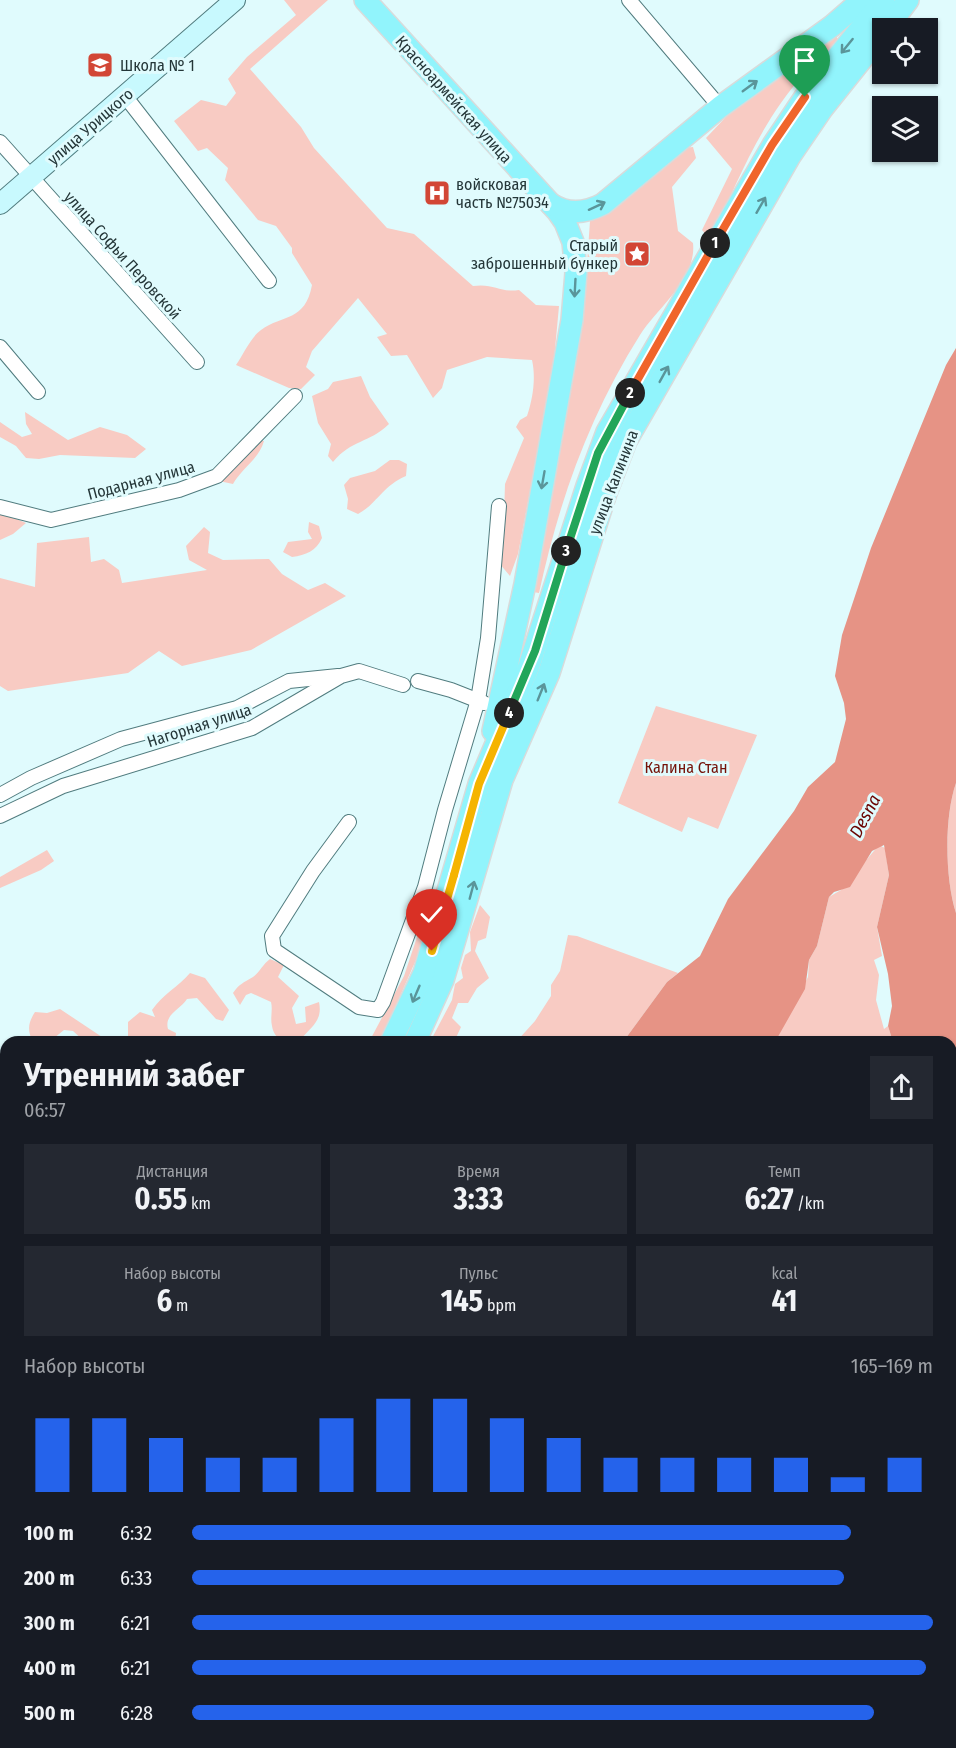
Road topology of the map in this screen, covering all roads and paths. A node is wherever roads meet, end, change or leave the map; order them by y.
1 (235, 0) edge
2 (365, 0) edge
3 (629, 0) edge
4 (862, 0) edge
5 (884, 0) edge
6 (908, 0) edge
7 (894, 18) edge
8 (872, 46) edge
9 (125, 96) junction
10 (720, 107) junction
11 (0, 142) edge
12 (31, 178) junction
13 (543, 198) junction
14 (0, 204) edge
15 (269, 280) dead end
16 (0, 347) edge
17 (198, 362) dead end
18 (38, 392) dead end
19 (295, 396) dead end
20 (499, 506) dead end
21 (0, 507) edge
22 (342, 676) junction
23 (418, 681) dead end
24 (403, 685) dead end
25 (487, 705) junction
26 (491, 752) junction
27 (0, 795) edge
28 (0, 816) edge
29 (349, 822) dead end
30 (394, 1036) edge
31 (418, 1036) edge

1 - 9 main road, улица Урицкого
2 - 13 main road, Красноармейская улица
3 - 10 street
10 -> 4 main road
5 -> 26 main road, улица Калинина
6 - 7 main road
31 -> 8 main road, улица Калинина
9 - 12 main road, улица Урицкого
9 - 15 street
13 -> 10 main road
11 - 12 street, улица Софьи Перовской
12 - 14 main road, улица Урицкого
12 - 17 street, улица Софьи Перовской
13 -> 25 main road, Красноармейская улица
16 - 18 street
19 - 21 street, Подарная улица
20 - 25 street
22 - 24 street, Нагорная улица
22 - 27 street
22 - 28 street, Нагорная улица
23 - 25 street
25 - 26 main road, Красноармейская улица
25 - 29 street
26 -> 30 main road, улица Калинина

